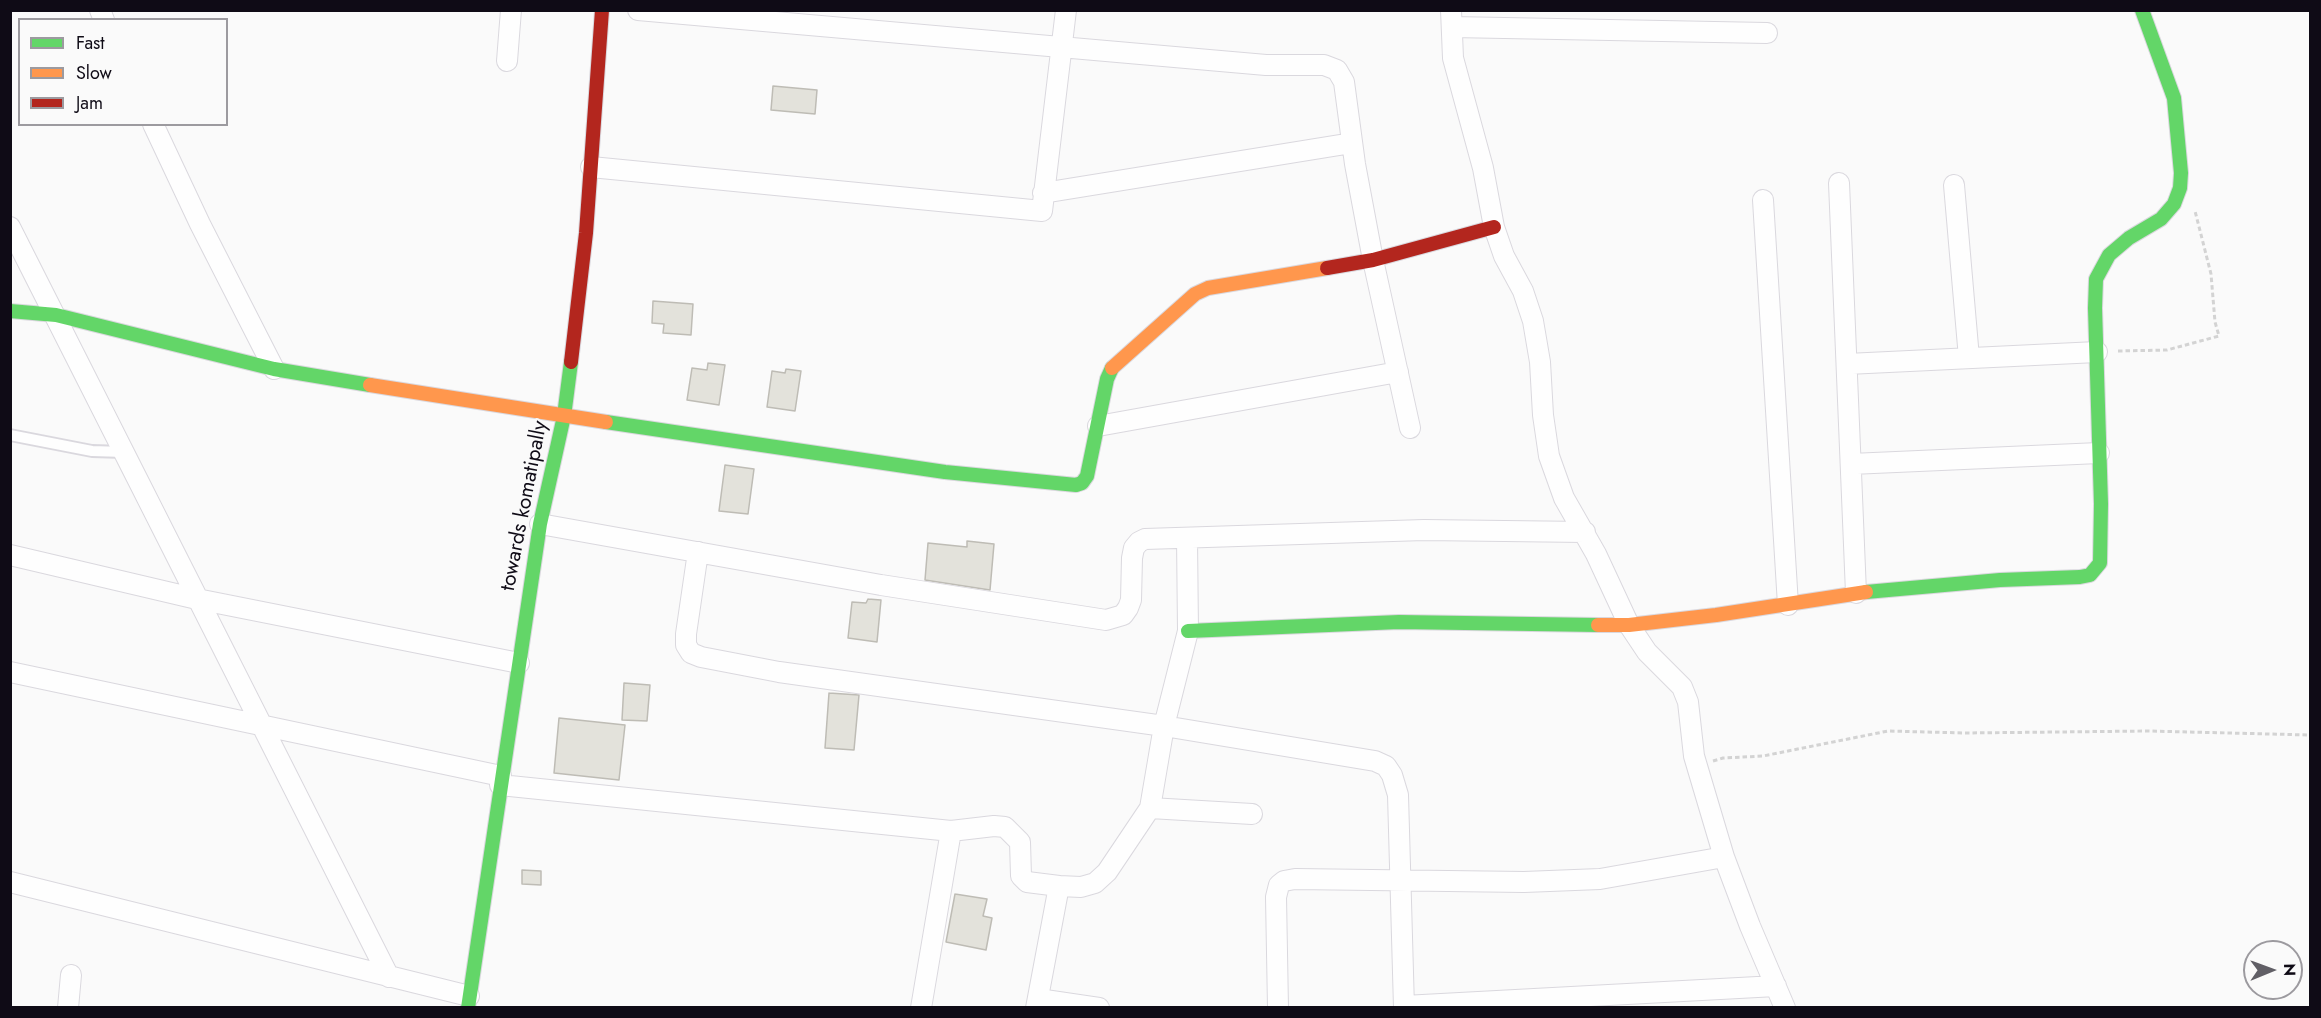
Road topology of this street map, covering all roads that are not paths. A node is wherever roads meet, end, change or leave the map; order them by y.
1 (511, 10) edge
2 (602, 10) edge
3 (638, 10) edge
4 (1066, 10) edge
5 (2142, 10) edge
6 (1452, 19) edge
7 (1767, 33) dead end
8 (1062, 46) junction
9 (507, 61) dead end
10 (154, 126) edge
11 (1352, 143) junction
12 (591, 167) junction
13 (1839, 183) dead end
14 (1954, 185) dead end
15 (1043, 193) junction
16 (1763, 200) dead end
17 (10, 227) edge
18 (1494, 227) junction
19 (1373, 260) junction
20 (10, 311) edge
21 (56, 315) junction
22 (2097, 352) junction
23 (1969, 358) junction
24 (1847, 364) junction
25 (274, 369) junction
26 (1398, 372) junction
27 (564, 416) junction
28 (1098, 426) junction
29 (1410, 428) dead end
30 (10, 435) edge
31 (124, 452) junction
32 (2099, 453) junction
33 (1851, 464) junction
34 (540, 524) junction
35 (1585, 532) junction
36 (1187, 538) junction
37 (698, 552) junction
38 (10, 555) edge
39 (1856, 593) junction
40 (197, 599) junction
41 (1788, 605) junction
42 (1629, 625) junction
43 (1188, 631) junction
44 (519, 663) junction
45 (10, 672) edge
46 (261, 725) junction
47 (1164, 726) junction
48 (501, 780) junction
49 (1150, 808) junction
50 (1252, 814) dead end
51 (951, 831) junction
52 (1724, 857) junction
53 (1399, 881) junction
54 (10, 882) edge
55 (1059, 886) junction
56 (71, 975) dead end
57 (389, 977) junction
58 (1776, 986) junction
59 (468, 1002) edge
60 (1037, 1003) edge
61 (1404, 1007) edge
62 (68, 1008) edge
63 (921, 1008) edge
64 (1099, 1008) edge
65 (1278, 1008) edge
66 (1785, 1008) edge

1 - 9 street
2 - 12 street, towards komatipally
3 - 8 street
4 - 8 street
5 - 22 street
6 - 7 street
6 - 18 street
8 - 11 street
8 - 15 street
10 - 25 street
11 - 15 street
11 - 19 street
12 - 15 street
12 - 27 street, towards komatipally
13 - 24 street
14 - 23 street
16 - 41 street
17 - 21 street
18 - 19 street
18 - 35 street
19 - 26 street
19 - 28 street
20 - 21 street
21 - 25 street
21 - 31 street
22 - 23 street
22 - 32 street
23 - 24 street
24 - 33 street
25 - 27 street
26 - 28 street
26 - 29 street
27 - 28 street
27 - 34 street, towards komatipally
30 - 31 lane
31 - 40 street
32 - 33 street
32 - 39 street
33 - 39 street
34 - 37 street
34 - 44 street, towards komatipally
35 - 36 street
35 - 42 street
36 - 37 street
36 - 43 street
37 - 47 street
38 - 40 street
39 - 41 street
40 - 44 street
40 - 46 street
41 - 42 street
42 - 43 street
42 - 52 street
43 - 47 street
44 - 48 street, towards komatipally
45 - 46 street
46 - 48 street
46 - 57 street
47 - 49 street
47 - 53 street
48 - 51 street
48 - 59 street, towards komatipally
49 - 50 street
49 - 55 street
51 - 55 street
51 - 63 street
52 - 53 street
52 - 58 street
53 - 61 street
53 - 65 street
54 - 57 street
55 - 60 street
56 - 62 street
57 - 59 street
58 - 61 street
58 - 66 street
60 - 64 street

